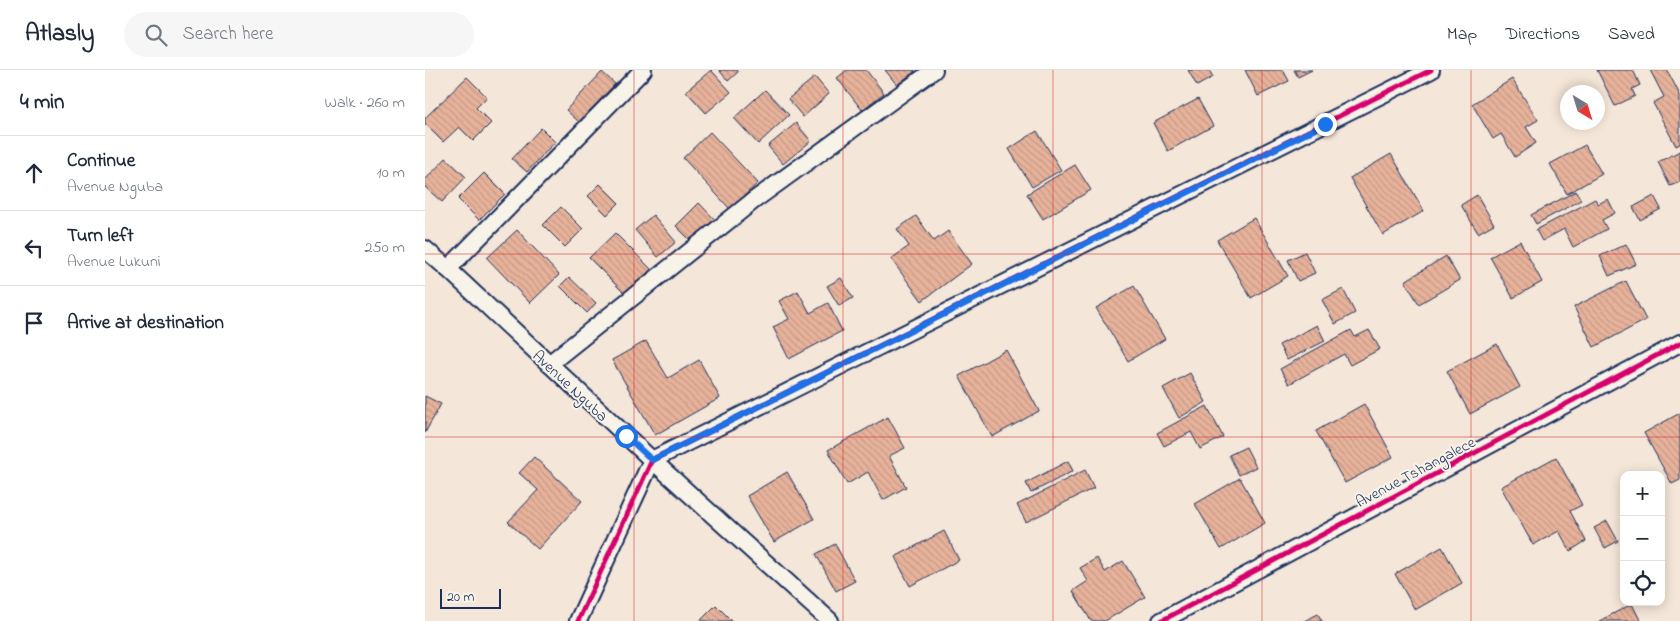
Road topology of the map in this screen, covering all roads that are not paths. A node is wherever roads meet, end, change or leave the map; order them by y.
1 (643, 70) edge
2 (934, 70) edge
3 (1431, 70) edge
4 (425, 249) edge
5 (448, 269) junction
6 (1680, 344) edge
7 (549, 364) junction
8 (652, 460) junction
9 (577, 621) edge
10 (830, 621) edge
11 (1161, 621) edge

1 - 5 street
2 - 7 street
3 - 8 street
4 - 5 street, Avenue Nguba
5 - 7 street, Avenue Nguba
6 - 11 street, Avenue Tshangalece
7 - 8 street, Avenue Nguba
8 - 9 street
8 - 10 street, Avenue Nguba

